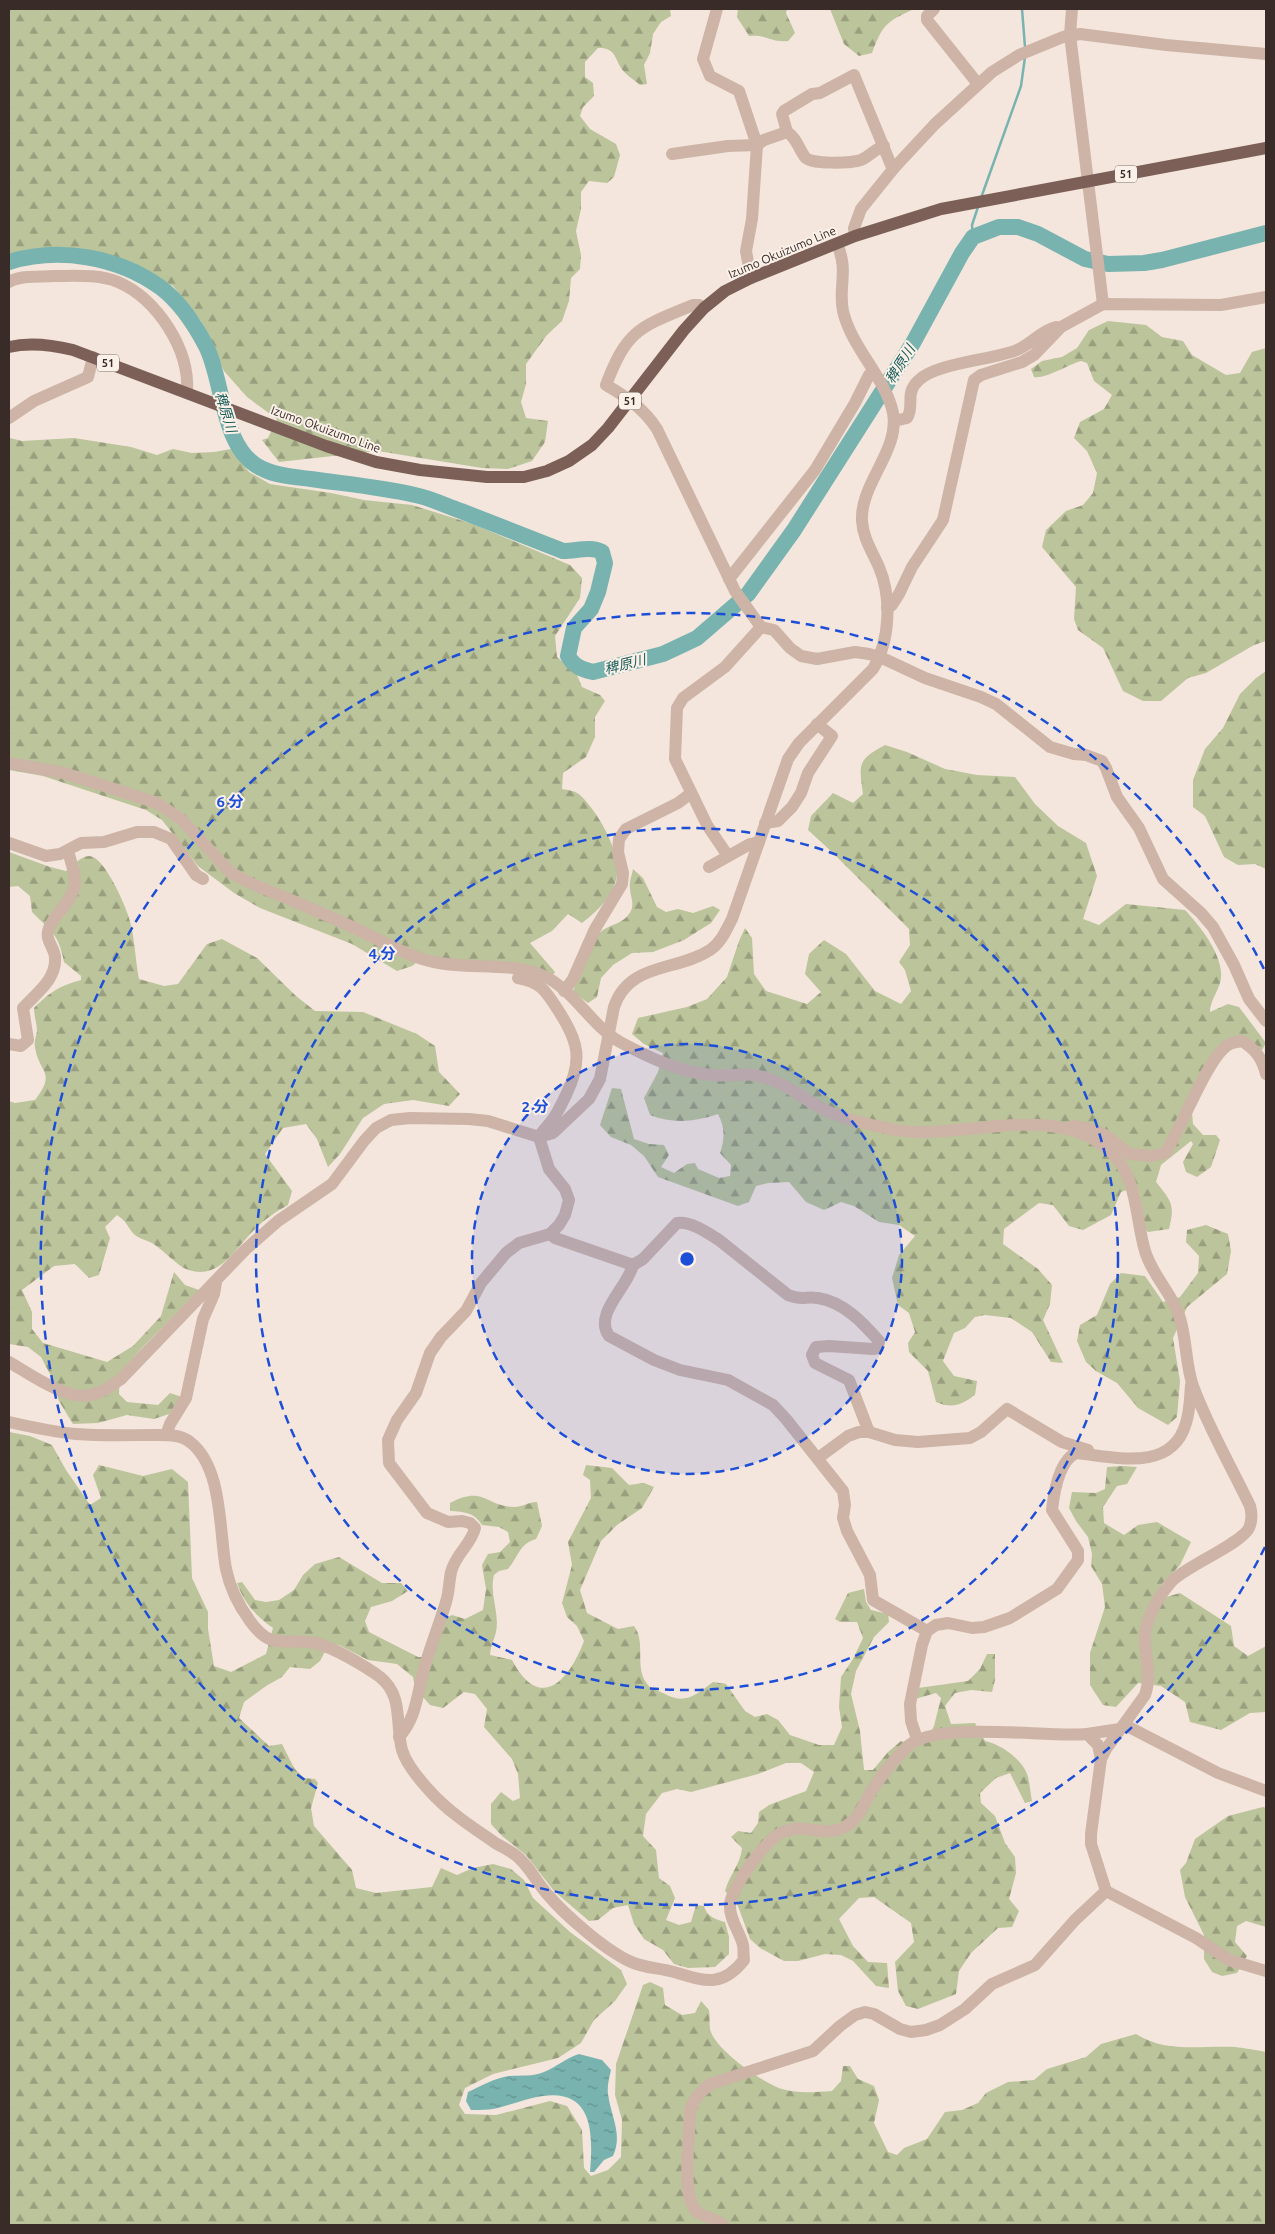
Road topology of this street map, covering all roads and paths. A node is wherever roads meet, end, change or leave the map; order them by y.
1 (934, 9) edge
2 (1072, 9) edge
3 (721, 10) edge
4 (1070, 35) junction
5 (1266, 54) edge
6 (978, 84) junction
7 (787, 132) junction
8 (757, 145) junction
9 (884, 146) junction
10 (1266, 148) edge
11 (672, 154) dead end
12 (894, 168) junction
13 (1088, 181) junction
14 (855, 236) junction
15 (838, 244) junction
16 (751, 278) junction
17 (9, 282) edge
18 (1266, 297) edge
19 (1103, 304) junction
20 (704, 308) junction
21 (1061, 327) junction
22 (9, 347) edge
23 (93, 357) junction
24 (875, 376) junction
25 (187, 392) junction
26 (631, 400) junction
27 (9, 418) edge
28 (894, 422) junction
29 (729, 579) junction
30 (887, 608) junction
31 (762, 628) junction
32 (882, 651) junction
33 (817, 724) junction
34 (9, 763) edge
35 (690, 794) junction
36 (766, 823) junction
37 (759, 842) junction
38 (9, 843) edge
39 (68, 851) junction
40 (728, 856) junction
41 (709, 868) dead end
42 (203, 879) dead end
43 (500, 968) junction
44 (564, 991) junction
45 (1266, 1021) edge
46 (609, 1035) junction
47 (9, 1044) edge
48 (1266, 1074) edge
49 (1064, 1129) junction
50 (539, 1137) junction
51 (550, 1234) junction
52 (633, 1265) junction
53 (217, 1280) junction
54 (9, 1362) edge
55 (1192, 1382) junction
56 (9, 1422) edge
57 (869, 1432) junction
58 (166, 1435) junction
59 (1094, 1455) junction
60 (818, 1458) junction
61 (928, 1631) junction
62 (1122, 1727) junction
63 (1088, 1734) junction
64 (399, 1737) junction
65 (917, 1739) junction
66 (1101, 1759) junction
67 (1266, 1791) edge
68 (1106, 1891) junction
69 (1266, 1971) edge
70 (723, 2225) edge

1 - 6 street
2 - 4 street
3 - 8 street
4 - 5 street
4 - 6 street
4 - 13 street
6 - 12 street
7 - 8 street
7 - 9 street
7 - 9 street
8 - 11 street
8 - 16 street
9 - 12 street
10 - 13 main road, Izumo Okuizumo Line / 51
12 - 14 street
13 - 14 main road, Izumo Okuizumo Line / 51
13 - 19 street
14 - 15 main road, Izumo Okuizumo Line / 51
15 - 16 main road, Izumo Okuizumo Line / 51
15 - 24 street
16 - 20 main road, Izumo Okuizumo Line / 51
17 - 25 street
18 - 19 street
19 - 21 street
20 - 26 main road, Izumo Okuizumo Line / 51
20 - 26 street
21 - 28 street
21 - 30 street
22 - 23 main road, Izumo Okuizumo Line / 51
23 - 25 main road, Izumo Okuizumo Line / 51
23 - 27 street
24 - 28 street
24 - 29 street
25 - 26 main road, Izumo Okuizumo Line / 51
26 - 29 street
28 - 30 street
29 - 31 street
30 - 32 street
31 - 32 street
31 - 35 street
32 - 33 street
32 - 45 street
33 - 36 street
33 - 36 street
34 - 43 street
35 - 40 street
35 - 44 street
36 - 37 street
37 - 40 street
37 - 46 street
38 - 39 street
39 - 42 street
39 - 47 street
40 - 41 street
43 - 44 street
43 - 50 street
44 - 46 street
46 - 49 street
46 - 50 street
48 - 49 street
49 - 55 street
50 - 51 street
50 - 53 street
51 - 52 street
51 - 64 street
52 - 57 street
52 - 60 street
53 - 54 street
53 - 58 street
55 - 59 street
55 - 62 street
56 - 58 street
57 - 59 street
57 - 60 street
58 - 64 street
59 - 61 street
60 - 61 street
61 - 65 street
62 - 63 street
62 - 66 street
62 - 67 street
63 - 65 street
63 - 66 street
64 - 65 street
66 - 68 street
68 - 69 street
68 - 70 street

